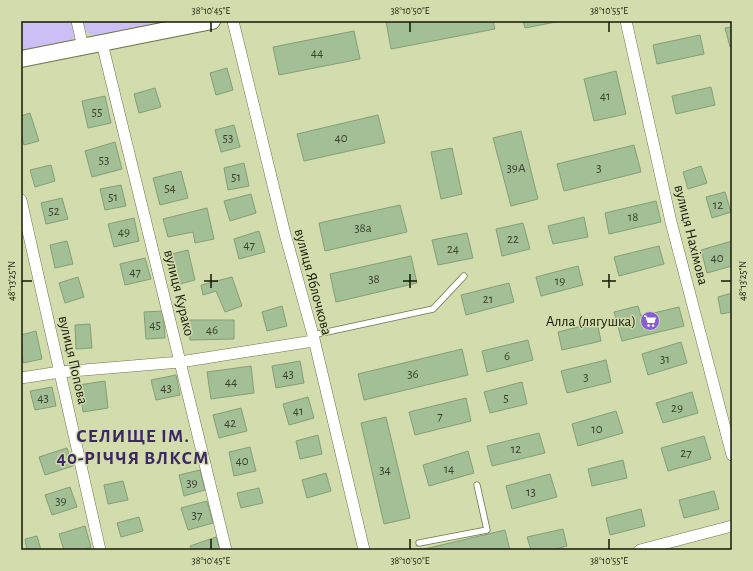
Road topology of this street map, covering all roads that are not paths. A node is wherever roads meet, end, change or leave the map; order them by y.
1 (77, 21) edge
2 (212, 21) edge
3 (233, 21) edge
4 (626, 21) edge
5 (102, 43) junction
6 (83, 47) junction
7 (21, 59) edge
8 (21, 200) edge
9 (464, 276) dead end
10 (313, 338) junction
11 (180, 362) junction
12 (60, 372) junction
13 (21, 378) edge
14 (732, 455) edge
15 (477, 485) dead end
16 (732, 526) edge
17 (419, 543) dead end
18 (100, 550) edge
19 (226, 550) edge
20 (364, 550) edge
21 (640, 550) edge

1 - 6 street
2 - 5 street
3 - 10 street, вулиця Яблочкова
4 - 14 street, вулиця Нахімова
5 - 6 street
5 - 11 street, вулиця Курако
6 - 7 street
8 - 12 street, вулиця Попова
9 - 10 lane
10 - 11 street
10 - 20 street, вулиця Яблочкова
11 - 12 street
11 - 19 street, вулиця Курако
12 - 13 street
12 - 18 street, вулиця Попова
15 - 17 lane
16 - 21 street

